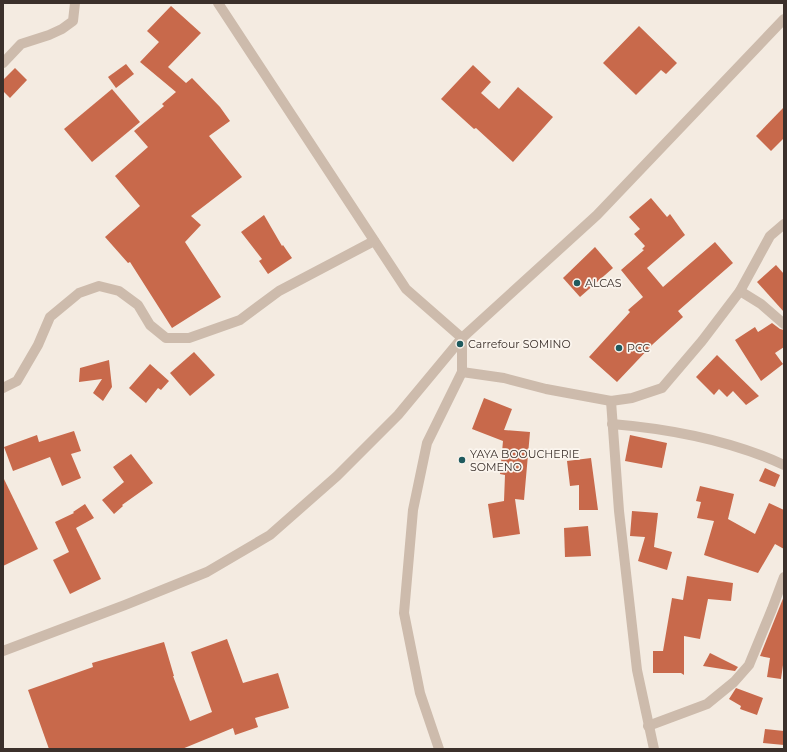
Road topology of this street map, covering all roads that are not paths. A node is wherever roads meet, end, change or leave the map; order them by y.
1 (75, 3) edge
2 (218, 3) edge
3 (784, 19) edge
4 (3, 63) edge
5 (784, 224) edge
6 (374, 241) junction
7 (740, 291) junction
8 (784, 324) edge
9 (462, 338) junction
10 (462, 372) junction
11 (3, 388) edge
12 (611, 401) junction
13 (612, 424) junction
14 (784, 465) edge
15 (784, 577) edge
16 (3, 651) edge
17 (648, 726) junction
18 (439, 749) edge
19 (654, 749) edge

1 - 4 street
2 - 6 street
3 - 9 street
5 - 7 street
6 - 9 street
6 - 11 street
7 - 8 street
7 - 12 street
9 - 10 street
9 - 16 street
10 - 12 street
10 - 18 street
12 - 13 street
13 - 14 street
13 - 17 street
15 - 17 street
17 - 19 street

